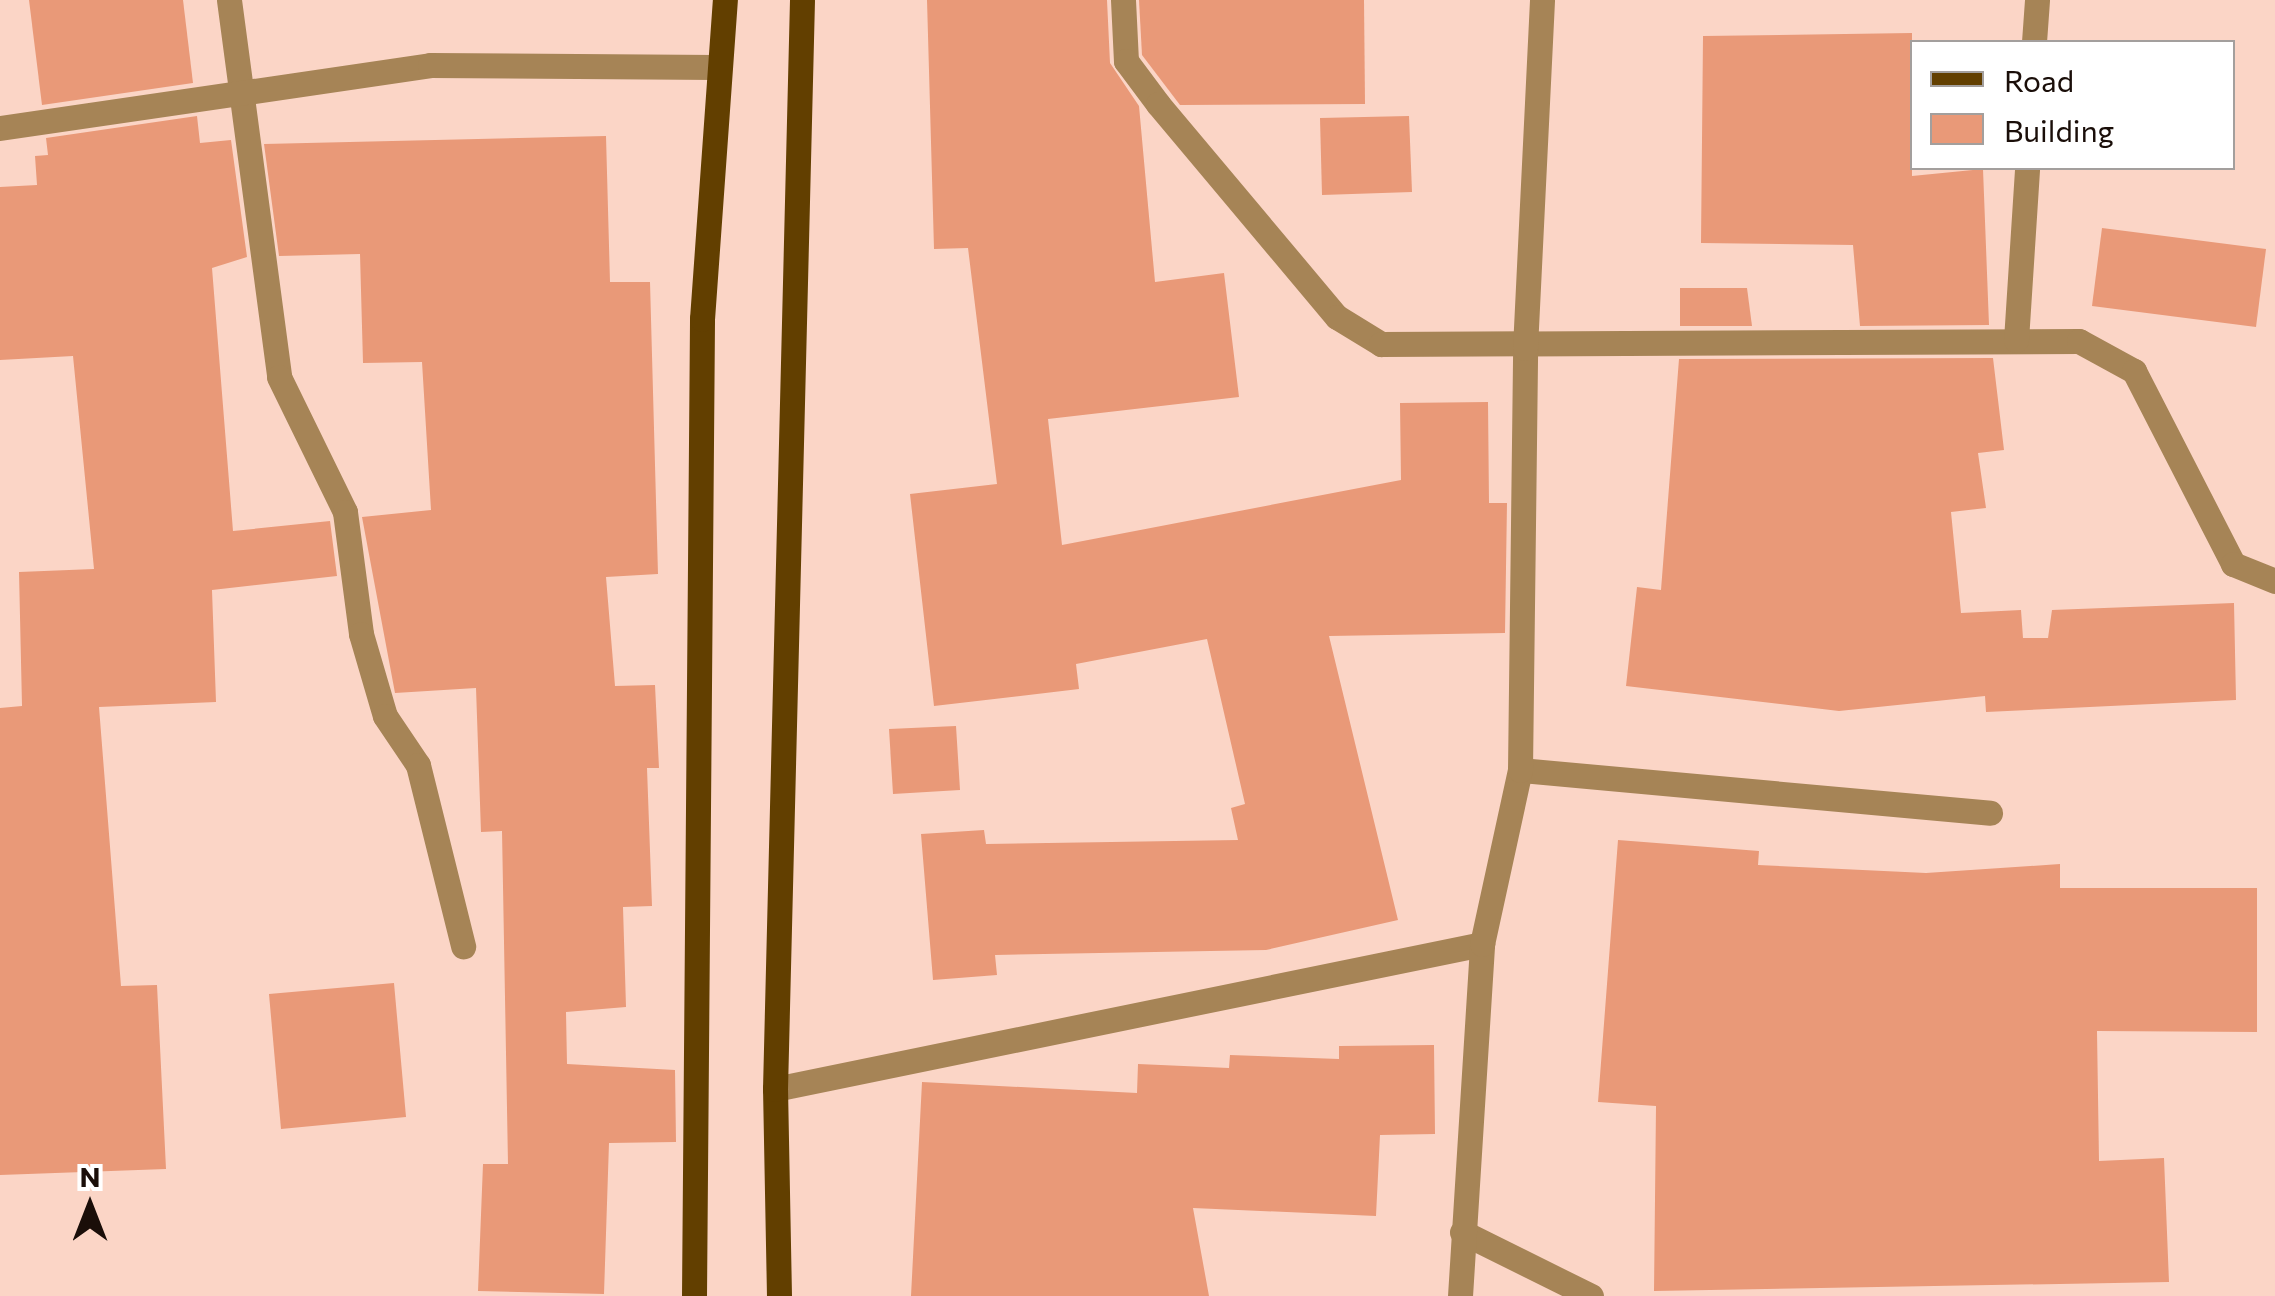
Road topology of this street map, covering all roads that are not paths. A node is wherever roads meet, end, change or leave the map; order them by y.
1 (229, 0) edge
2 (725, 0) edge
3 (802, 0) edge
4 (1123, 0) edge
5 (1542, 0) edge
6 (2037, 0) edge
7 (2034, 40) edge
8 (716, 68) junction
9 (242, 91) junction
10 (0, 128) edge
11 (2026, 170) edge
12 (2016, 340) junction
13 (1525, 348) junction
14 (2275, 581) edge
15 (1520, 770) junction
16 (1990, 813) dead end
17 (1482, 944) junction
18 (464, 946) dead end
19 (775, 1088) junction
20 (1462, 1232) junction
21 (694, 1296) edge
22 (779, 1296) edge
23 (1460, 1296) edge
24 (1591, 1296) edge

1 - 9 street
2 - 8 main road
3 - 19 main road
4 - 13 street
5 - 13 street
6 - 7 street
8 - 9 street
8 - 21 main road
9 - 10 street
9 - 18 street
11 - 12 street
12 - 13 street
12 - 14 street
13 - 15 street
15 - 16 street
15 - 17 street
17 - 19 street
17 - 20 street
19 - 22 main road
20 - 23 street
20 - 24 street

